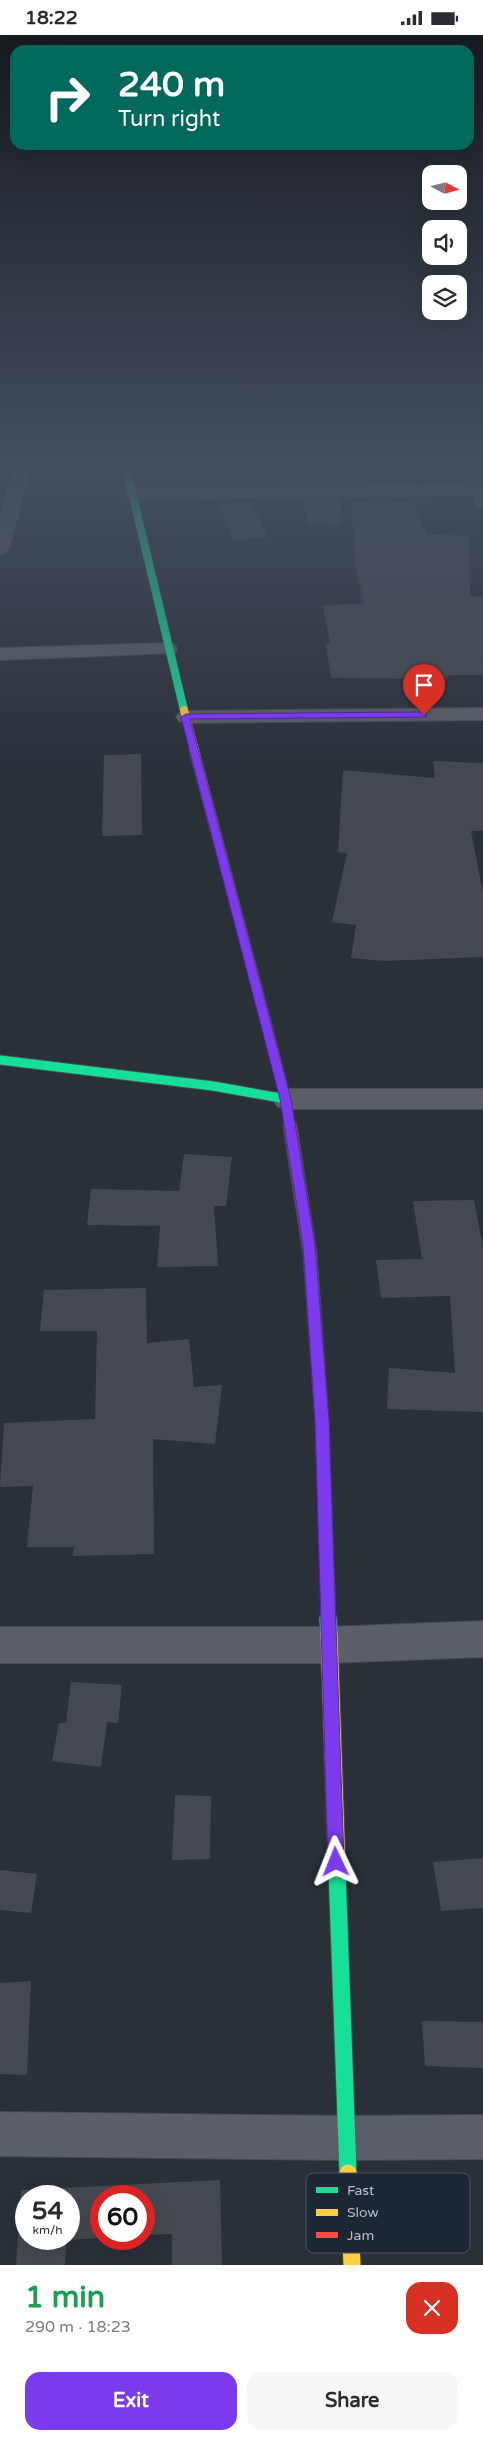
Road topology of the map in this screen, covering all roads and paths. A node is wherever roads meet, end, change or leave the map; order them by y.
1 (149, 567) edge
2 (168, 649) junction
3 (0, 654) edge
4 (483, 714) edge
5 (186, 717) junction
6 (0, 1060) edge
7 (286, 1099) junction
8 (483, 1099) edge
9 (483, 1639) edge
10 (0, 1645) edge
11 (328, 1645) junction
12 (0, 2134) edge
13 (483, 2137) edge
14 (346, 2138) junction
15 (348, 2173) edge

1 - 2 main road
2 - 3 street
2 - 5 main road
4 - 5 street
5 - 7 main road
6 - 7 main road
7 - 8 street
7 - 11 main road
9 - 11 street
10 - 11 street
11 - 14 main road
12 - 14 street
13 - 14 street
14 - 15 main road

